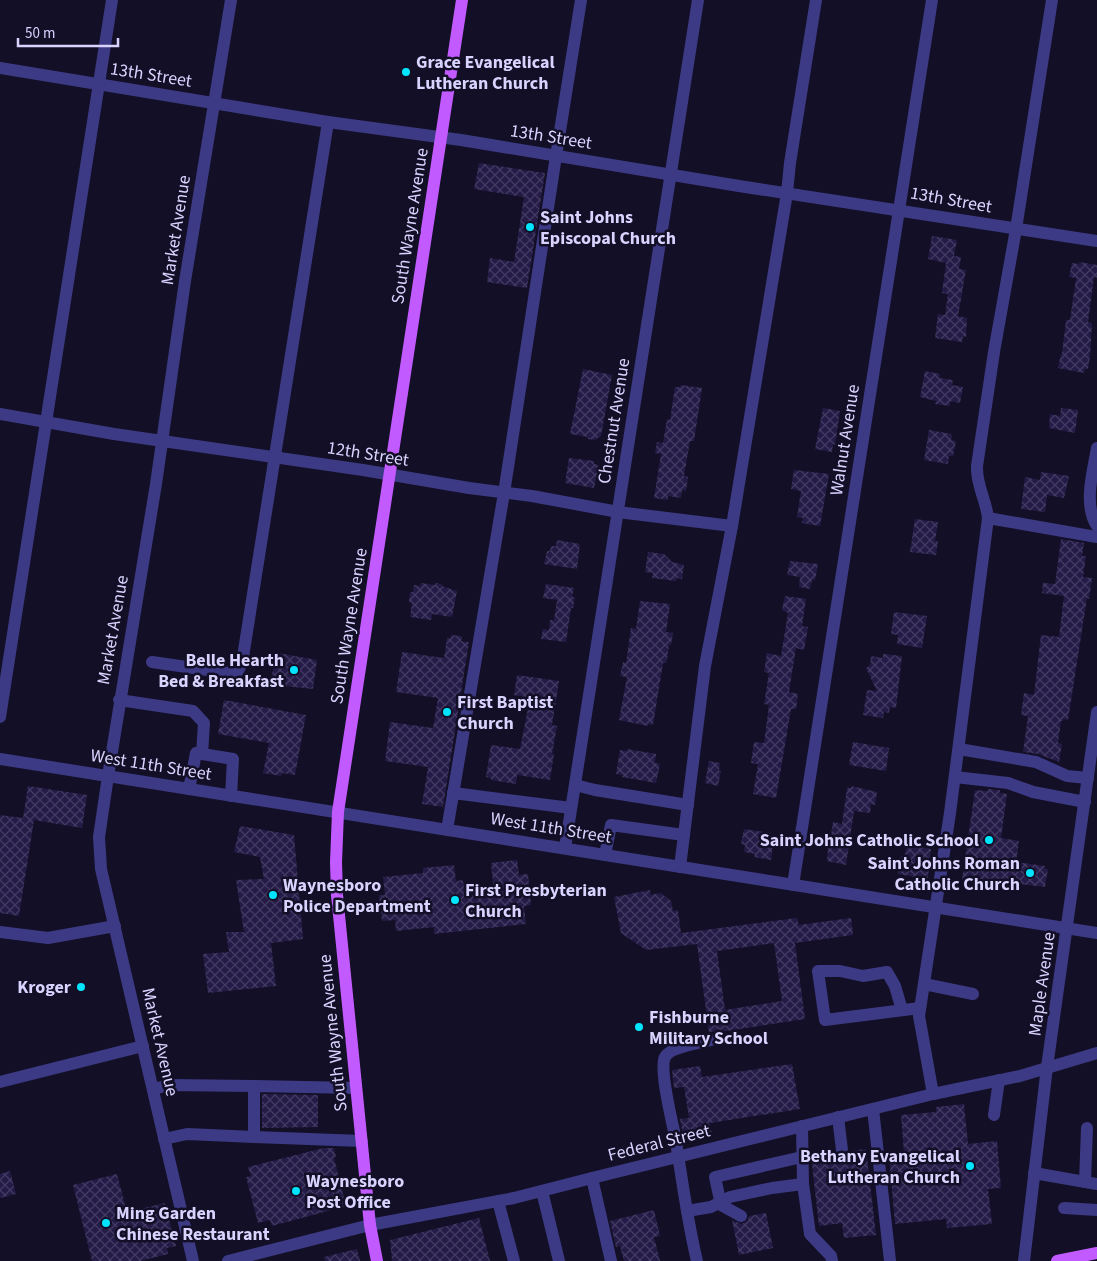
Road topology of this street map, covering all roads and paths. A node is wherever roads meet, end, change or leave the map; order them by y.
1 (112, 0) edge
2 (231, 0) edge
3 (462, 0) edge
4 (581, 0) edge
5 (698, 0) edge
6 (816, 0) edge
7 (932, 0) edge
8 (1052, 0) edge
9 (0, 68) edge
10 (99, 84) junction
11 (215, 103) junction
12 (328, 122) junction
13 (442, 137) junction
14 (556, 156) junction
15 (671, 174) junction
16 (787, 193) junction
17 (899, 209) junction
18 (1016, 228) junction
19 (1097, 241) edge
20 (0, 414) edge
21 (44, 421) junction
22 (162, 440) junction
23 (1097, 448) edge
24 (275, 458) junction
25 (390, 475) junction
26 (504, 493) junction
27 (618, 512) junction
28 (988, 518) junction
29 (732, 526) junction
30 (1097, 526) edge
31 (1097, 538) edge
32 (152, 662) dead end
33 (119, 700) junction
34 (1097, 712) edge
35 (0, 717) edge
36 (958, 749) junction
37 (202, 754) junction
38 (0, 758) edge
39 (108, 776) junction
40 (955, 777) junction
41 (1088, 778) junction
42 (575, 784) junction
43 (189, 788) junction
44 (453, 793) junction
45 (231, 796) junction
46 (1089, 801) edge
47 (688, 805) junction
48 (571, 808) junction
49 (338, 812) junction
50 (447, 830) junction
51 (684, 835) junction
52 (565, 848) junction
53 (605, 855) junction
54 (680, 866) junction
55 (794, 885) junction
56 (936, 907) junction
57 (115, 926) junction
58 (1068, 928) junction
59 (0, 932) edge
60 (1097, 933) edge
61 (924, 984) junction
62 (972, 994) dead end
63 (920, 1008) junction
64 (902, 1010) junction
65 (711, 1040) dead end
66 (143, 1046) junction
67 (1097, 1053) edge
68 (1047, 1068) junction
69 (998, 1080) junction
70 (0, 1082) edge
71 (254, 1086) junction
72 (356, 1088) junction
73 (153, 1089) junction
74 (933, 1094) junction
75 (873, 1109) junction
76 (994, 1115) dead end
77 (838, 1117) junction
78 (802, 1126) junction
79 (1088, 1128) dead end
80 (254, 1137) junction
81 (164, 1139) junction
82 (362, 1141) junction
83 (842, 1150) dead end
84 (678, 1156) junction
85 (802, 1157) junction
86 (1034, 1173) junction
87 (592, 1178) junction
88 (1091, 1183) edge
89 (803, 1184) junction
90 (542, 1191) junction
91 (498, 1201) junction
92 (720, 1203) junction
93 (1064, 1208) dead end
94 (1097, 1210) edge
95 (687, 1211) junction
96 (741, 1216) dead end
97 (370, 1225) junction
98 (1088, 1258) edge
99 (193, 1261) edge
100 (228, 1261) edge
101 (377, 1261) edge
102 (514, 1261) edge
103 (559, 1261) edge
104 (611, 1261) edge
105 (697, 1261) edge
106 (832, 1261) edge
107 (890, 1261) edge
108 (1024, 1261) edge
109 (1057, 1261) edge

1 - 10 street
2 - 11 street, Market Avenue
3 - 13 main road, South Wayne Avenue
4 - 14 street
5 - 15 street, Chestnut Avenue
6 - 16 street
7 - 17 street, Walnut Avenue
8 - 18 street
9 - 10 street, 13th Street
10 - 11 street, 13th Street
10 - 21 street
11 - 12 street, 13th Street
11 - 22 street, Market Avenue
12 - 13 street, 13th Street
12 - 24 street
13 - 14 street, 13th Street
13 - 25 main road, South Wayne Avenue
14 - 15 street, 13th Street
14 - 26 street
15 - 16 street, 13th Street
15 - 27 street, Chestnut Avenue
16 - 17 street, 13th Street
16 - 29 street
17 - 18 street, 13th Street
17 - 55 street, Walnut Avenue
18 - 19 street, 13th Street
18 - 28 street
20 - 21 street, 12th Street
21 - 22 street, 12th Street
21 - 35 street
22 - 24 street, 12th Street
22 - 33 street, Market Avenue
23 - 30 street
24 - 25 street, 12th Street
24 - 32 street
25 - 26 street, 12th Street
25 - 49 main road, South Wayne Avenue
26 - 27 street, 12th Street
26 - 44 street
27 - 29 street, 12th Street
27 - 42 street, Chestnut Avenue
28 - 31 street
28 - 36 street
29 - 47 street
33 - 37 street
33 - 39 street, Market Avenue
34 - 41 street, Maple Avenue
36 - 40 street
36 - 41 street
37 - 43 street
37 - 45 street
38 - 39 street, West 11th Street
39 - 43 street, West 11th Street
39 - 57 street, Market Avenue
40 - 46 street
40 - 56 street
41 - 46 street, Maple Avenue
42 - 47 street
42 - 48 street, Chestnut Avenue
43 - 45 street, West 11th Street
44 - 48 street
44 - 50 street
45 - 49 street, West 11th Street
46 - 58 street, Maple Avenue
47 - 51 street
48 - 52 street, Chestnut Avenue
49 - 50 street, West 11th Street
49 - 72 main road, South Wayne Avenue
50 - 52 street, West 11th Street
51 - 53 street
51 - 54 street
52 - 53 street, West 11th Street
53 - 54 street, West 11th Street
54 - 55 street, West 11th Street
55 - 56 street, West 11th Street
56 - 58 street, West 11th Street
56 - 61 street
57 - 59 street
57 - 66 street, Market Avenue
58 - 60 street, West 11th Street
58 - 68 street, Maple Avenue
61 - 62 street
61 - 63 street
63 - 64 street
63 - 74 street
64 - 64 street
65 - 84 street
66 - 70 street
66 - 73 street, Market Avenue
67 - 68 street, Federal Street
68 - 69 street, Federal Street
68 - 86 street, Maple Avenue
69 - 74 street, Federal Street
69 - 76 street
71 - 72 street
71 - 73 street
71 - 80 street
72 - 82 main road, South Wayne Avenue
73 - 81 street, Market Avenue
74 - 75 street, Federal Street
75 - 77 street, Federal Street
75 - 107 street
77 - 78 street, Federal Street
77 - 83 street
78 - 84 street, Federal Street
78 - 85 street
79 - 88 street
80 - 81 street
80 - 82 street
81 - 99 street, Market Avenue
82 - 97 main road, South Wayne Avenue
84 - 87 street, Federal Street
84 - 95 street
85 - 89 street
85 - 92 street
86 - 88 street
86 - 108 street, Maple Avenue
87 - 90 street, Federal Street
87 - 104 street
89 - 92 street
89 - 106 street
90 - 91 street, Federal Street
90 - 103 street
91 - 97 street, Federal Street
91 - 102 street
92 - 95 street
92 - 96 street
93 - 94 street
95 - 105 street
97 - 100 street, Federal Street
97 - 101 main road, South Wayne Avenue
98 - 109 main road

